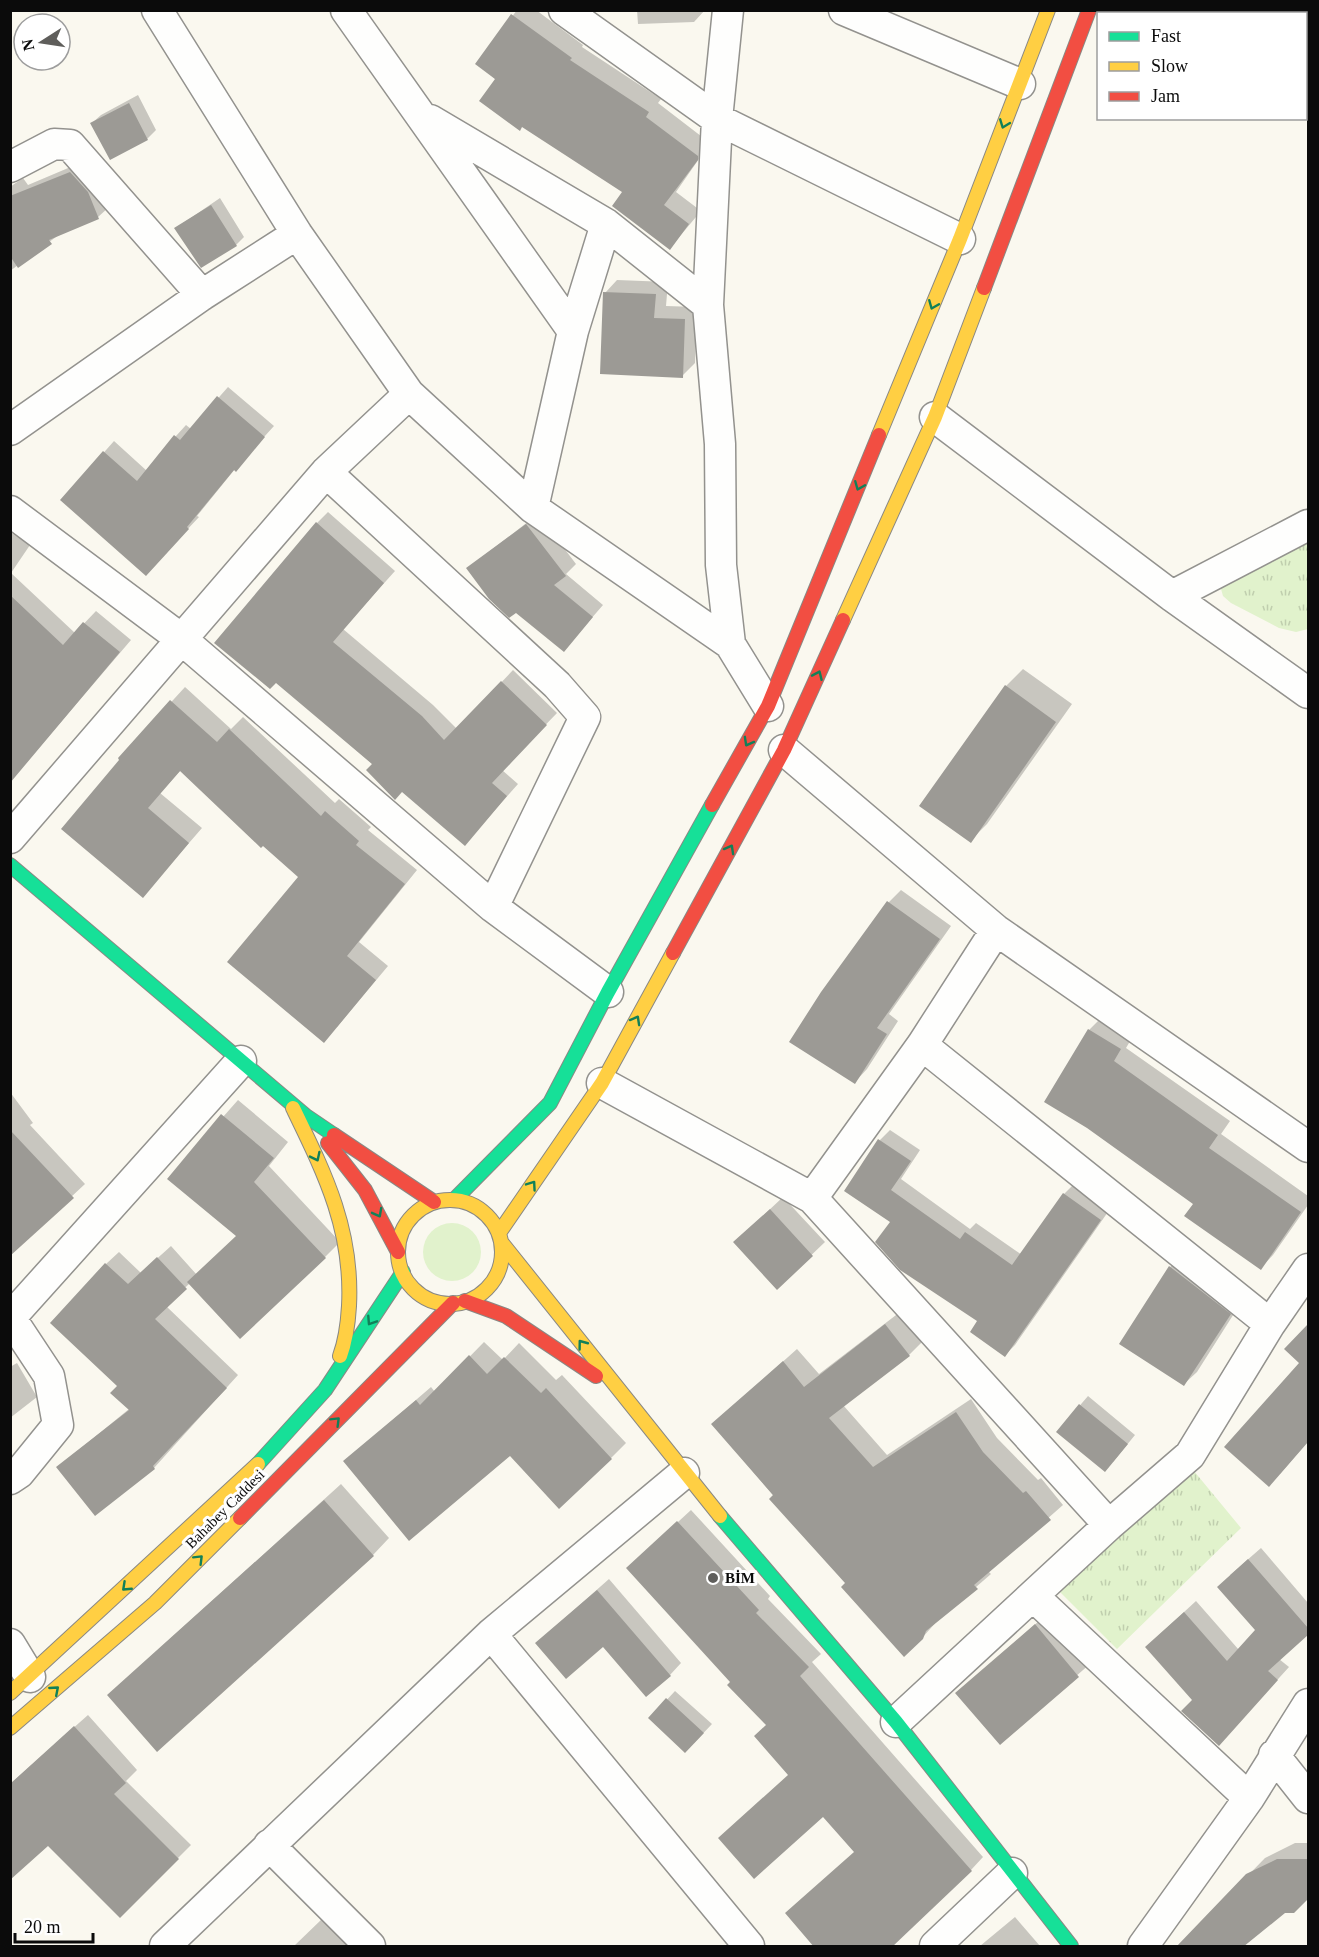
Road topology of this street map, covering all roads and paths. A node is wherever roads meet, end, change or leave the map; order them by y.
1 (157, 10) edge
2 (346, 10) edge
3 (564, 10) edge
4 (728, 10) edge
5 (844, 10) edge
6 (1048, 10) edge
7 (1089, 10) edge
8 (1020, 84) junction
9 (422, 115) junction
10 (717, 119) junction
11 (10, 167) edge
12 (606, 224) junction
13 (297, 234) junction
14 (960, 239) junction
15 (202, 296) junction
16 (708, 305) junction
17 (573, 331) junction
18 (409, 394) junction
19 (935, 417) junction
20 (10, 430) edge
21 (326, 472) junction
22 (533, 508) junction
23 (10, 511) edge
24 (1308, 525) edge
25 (1172, 596) junction
26 (180, 638) junction
27 (730, 644) junction
28 (1308, 693) edge
29 (768, 706) junction
30 (784, 750) junction
31 (10, 838) edge
32 (10, 865) edge
33 (493, 907) junction
34 (996, 930) junction
35 (608, 992) junction
36 (922, 1045) junction
37 (241, 1061) junction
38 (602, 1083) junction
39 (291, 1104) junction
40 (306, 1116) junction
41 (1308, 1147) edge
42 (812, 1198) junction
43 (453, 1200) junction
44 (434, 1202) junction
45 (500, 1238) junction
46 (398, 1252) junction
47 (1308, 1269) edge
48 (403, 1272) junction
49 (459, 1302) junction
50 (11, 1317) edge
51 (1270, 1324) junction
52 (325, 1390) junction
53 (617, 1391) junction
54 (684, 1473) junction
55 (10, 1479) edge
56 (1109, 1525) junction
57 (1033, 1596) junction
58 (491, 1634) junction
59 (10, 1644) edge
60 (20, 1685) edge
61 (1308, 1704) edge
62 (896, 1722) junction
63 (10, 1728) edge
64 (1274, 1755) junction
65 (1250, 1798) junction
66 (1308, 1798) edge
67 (269, 1845) junction
68 (1012, 1873) junction
69 (165, 1947) edge
70 (370, 1947) edge
71 (750, 1947) edge
72 (935, 1947) edge
73 (1071, 1947) edge
74 (1143, 1947) edge

1 - 13 street
2 - 9 street
3 - 10 street
4 - 10 street
5 - 8 street
6 - 8 street
7 - 19 street
8 -> 14 street
9 - 12 street
9 - 17 street
10 - 14 street
10 - 16 street
11 - 15 street
12 - 16 street
12 - 17 street
13 - 15 street
13 - 18 street
14 -> 29 street
15 - 20 street
16 - 27 street
17 - 22 street
18 - 21 street
18 - 22 street
19 - 25 street
30 -> 19 street
21 - 26 street
21 - 33 street
22 - 27 street
23 - 26 street
24 - 25 street
25 - 28 street
26 - 31 street
26 - 33 street
27 - 29 street
29 -> 35 street
30 - 34 street
38 -> 30 street
32 - 37 street
33 - 35 street
34 - 36 street
34 - 41 street
35 - 43 street
36 - 42 street
36 - 51 street
37 - 39 street
37 - 50 street
38 - 42 street
45 -> 38 street
39 - 40 street
39 -> 52 street
40 - 44 street
40 -> 46 street
42 - 56 street
43 - 44 street
43 - 45 street
44 - 46 street
45 - 49 street
53 -> 45 street
46 - 48 street
47 - 51 street
48 - 49 street
48 -> 52 street, Bahabey Caddesi
49 - 53 street
63 -> 49 street, Bahabey Caddesi
50 - 55 street
51 - 56 street
52 -> 60 street, Bahabey Caddesi
53 - 54 street
54 - 58 street
54 - 62 street
56 - 57 street
57 - 62 street
57 - 65 street
58 - 67 street
58 - 71 street
59 - 60 street
61 - 64 street
62 - 68 street
64 - 65 street
64 - 66 street
65 - 74 street
67 - 69 street
67 - 70 street
68 - 72 street
68 - 73 street

